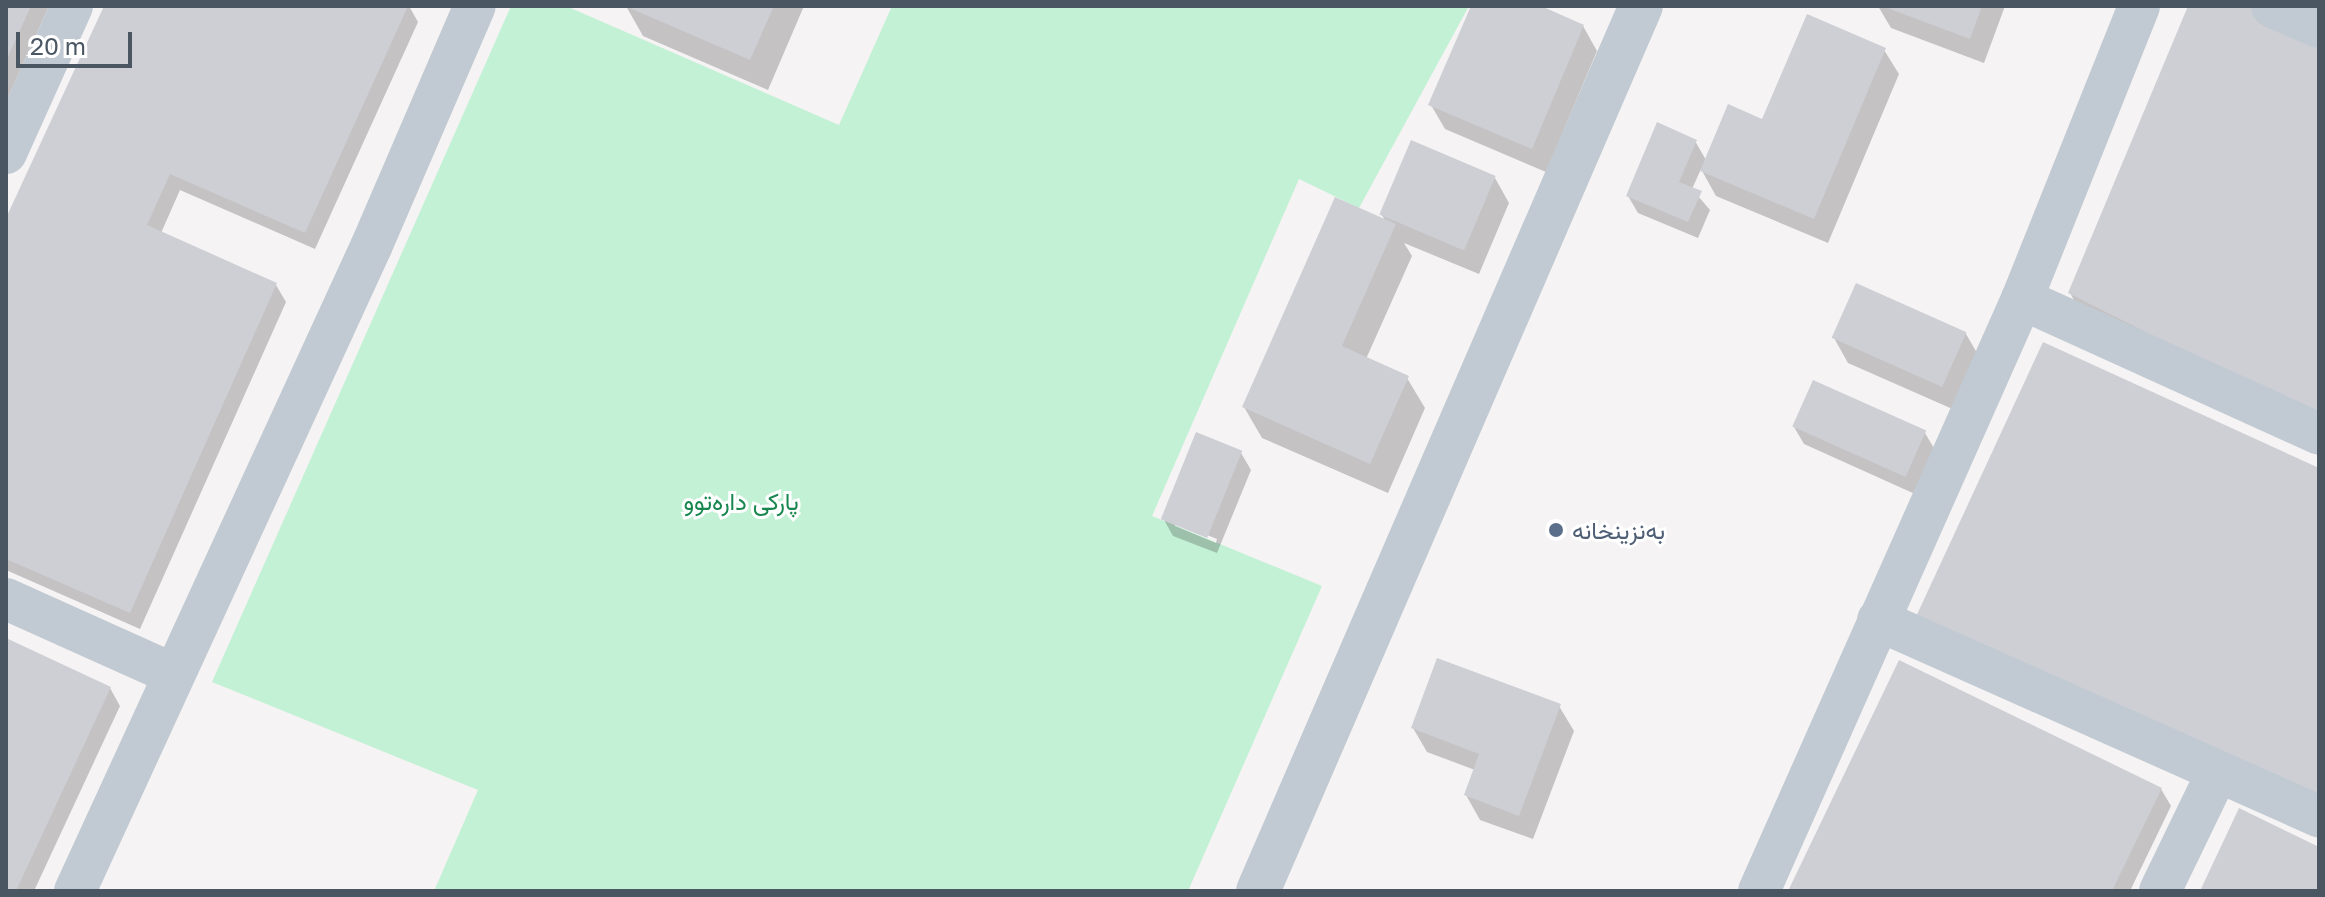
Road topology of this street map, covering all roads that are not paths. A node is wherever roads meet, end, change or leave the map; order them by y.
1 (72, 6) edge
2 (475, 6) edge
3 (1641, 6) edge
4 (2139, 6) edge
5 (2273, 6) edge
6 (2319, 26) edge
7 (6, 153) edge
8 (2022, 299) junction
9 (2319, 434) edge
10 (6, 599) edge
11 (1878, 620) junction
12 (171, 673) junction
13 (2217, 773) junction
14 (2319, 816) edge
15 (75, 891) edge
16 (1258, 891) edge
17 (1759, 891) edge
18 (2160, 891) edge

1 - 7 street
2 - 12 street
3 - 16 street
4 - 8 street
5 - 6 street
8 - 9 street
8 - 11 street
10 - 12 street
11 - 13 street
11 - 17 street
12 - 15 street
13 - 14 street
13 - 18 street

